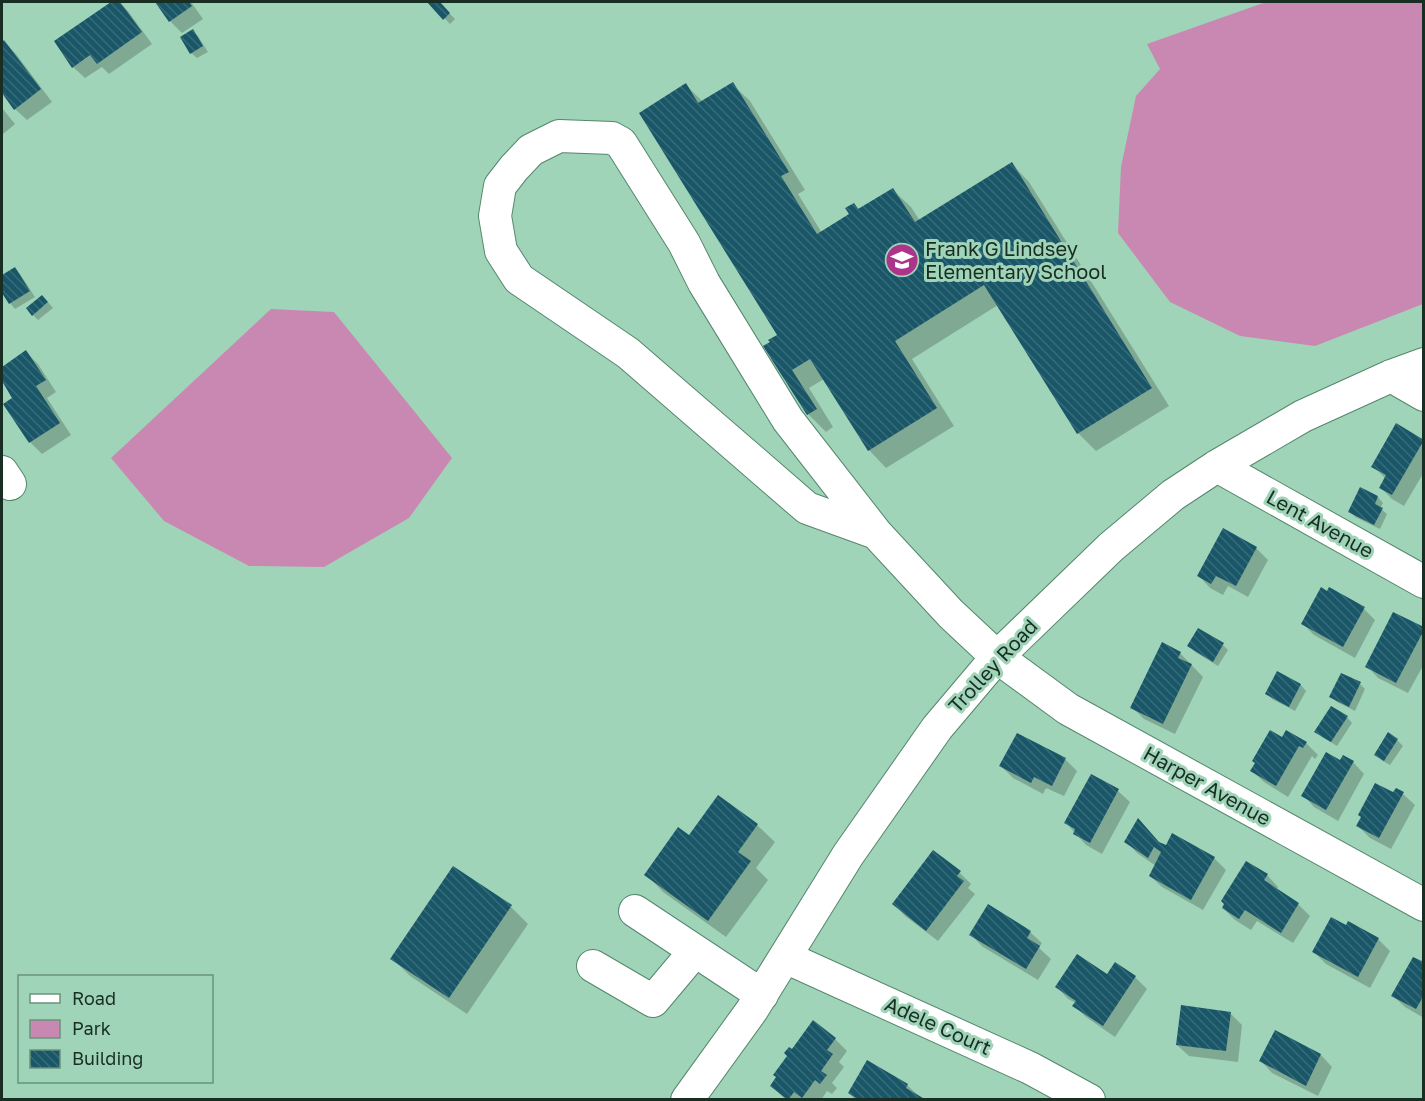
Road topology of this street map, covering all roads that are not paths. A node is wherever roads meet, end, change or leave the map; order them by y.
1 (1424, 364) edge
2 (1391, 376) junction
3 (1424, 395) edge
4 (1217, 466) junction
5 (876, 533) junction
6 (1424, 582) edge
7 (997, 657) junction
8 (1424, 905) edge
9 (635, 911) dead end
10 (695, 951) junction
11 (785, 957) junction
12 (593, 966) dead end
13 (762, 995) junction
14 (687, 1100) edge
15 (1089, 1100) edge

1 - 2 street, Trolley Road
2 - 3 street
2 - 4 street, Trolley Road
4 - 6 street, Lent Avenue
4 - 7 street, Trolley Road
5 - 5 street, Harper Avenue
5 - 7 street, Harper Avenue
7 - 8 street, Harper Avenue
7 - 11 street, Trolley Road
9 - 10 street
10 - 12 street
10 - 13 street
11 - 13 street, Trolley Road
11 - 15 street, Adele Court
13 - 14 street, Trolley Road

